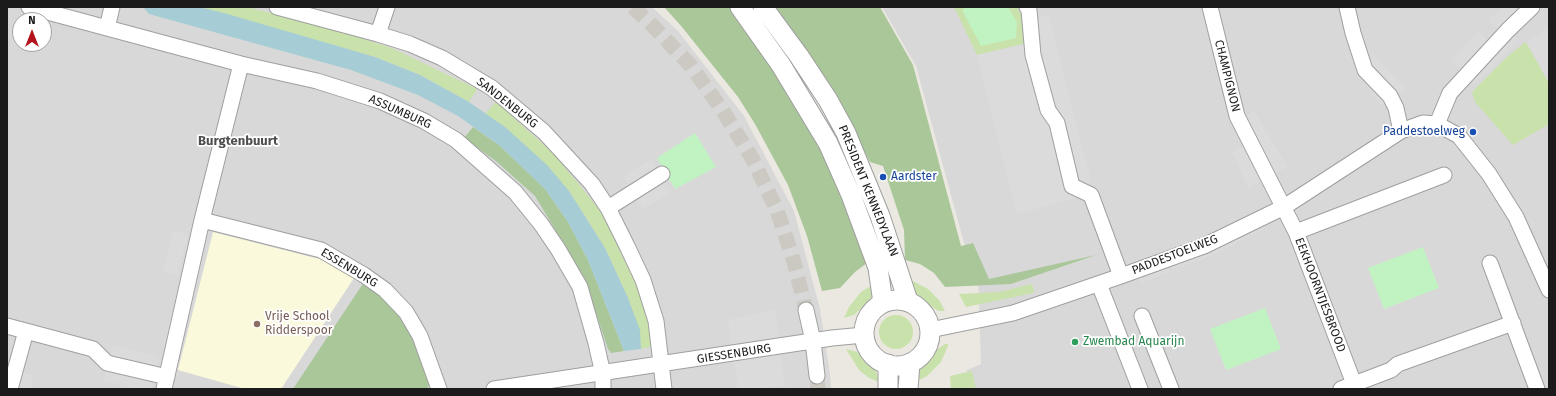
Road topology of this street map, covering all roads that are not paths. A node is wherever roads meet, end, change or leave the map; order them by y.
1 (29, 7) edge
2 (112, 7) edge
3 (277, 7) edge
4 (387, 7) edge
5 (740, 7) edge
6 (763, 7) edge
7 (1027, 7) edge
8 (1210, 7) edge
9 (1347, 7) edge
10 (1532, 7) edge
11 (107, 28) junction
12 (378, 34) junction
13 (241, 64) junction
14 (1437, 124) junction
15 (1401, 131) junction
16 (662, 174) dead end
17 (1444, 175) dead end
18 (1284, 207) junction
19 (608, 208) junction
20 (202, 220) junction
21 (1296, 232) junction
22 (1490, 263) dead end
23 (1121, 276) junction
24 (1099, 284) junction
25 (1549, 290) edge
26 (908, 301) junction
27 (883, 303) junction
28 (806, 310) tunnel mouth
29 (1142, 316) dead end
30 (1513, 323) junction
31 (7, 326) edge
32 (930, 330) junction
33 (26, 331) junction
34 (864, 335) junction
35 (813, 341) junction
36 (910, 363) junction
37 (888, 364) junction
38 (663, 365) junction
39 (603, 374) junction
40 (817, 376) tunnel mouth
41 (166, 383) edge
42 (1350, 387) edge
43 (10, 389) edge
44 (439, 389) edge
45 (494, 389) edge
46 (603, 389) edge
47 (664, 389) edge
48 (888, 389) edge
49 (908, 389) edge
50 (1140, 389) edge
51 (1171, 389) edge
52 (1537, 389) edge

1 - 11 street, ASSUMBURG
2 - 11 street
3 - 12 street, SANDENBURG
4 - 12 street
5 - 27 street, PRESIDENT KENNEDYLAAN
6 - 26 street, PRESIDENT KENNEDYLAAN
7 - 23 street
8 - 18 street, CHAMPIGNON
9 - 15 street
10 - 14 street
11 - 13 street, ASSUMBURG
12 - 19 street, SANDENBURG
13 - 20 street
13 - 39 street, ASSUMBURG
14 - 15 street, PADDESTOELWEG
14 - 25 street
15 - 18 street, PADDESTOELWEG
16 - 19 street
17 - 21 street
18 - 21 street, EEKHOORNTJESBROOD
18 - 23 street, PADDESTOELWEG
19 - 38 street, SANDENBURG
20 - 41 street
20 - 44 street, ESSENBURG
21 - 42 street, EEKHOORNTJESBROOD
22 - 30 street
23 - 24 street, PADDESTOELWEG
24 - 32 street, PADDESTOELWEG
24 - 50 street
26 - 27 street
26 - 32 street
27 - 34 street
28 - 35 street
29 - 51 street
30 - 42 street, EEKHOORNTJESBROOD
30 - 52 street
31 - 33 street
32 - 36 street
33 - 41 street
33 - 43 street
34 - 35 street, GIESSENBURG
34 - 37 street
35 - 38 street, GIESSENBURG
35 - 40 street
36 - 37 street
36 - 49 street
37 - 48 street
38 - 39 street, GIESSENBURG
38 - 47 street, SANDENBURG
39 - 45 street, GIESSENBURG
39 - 46 street, ASSUMBURG

